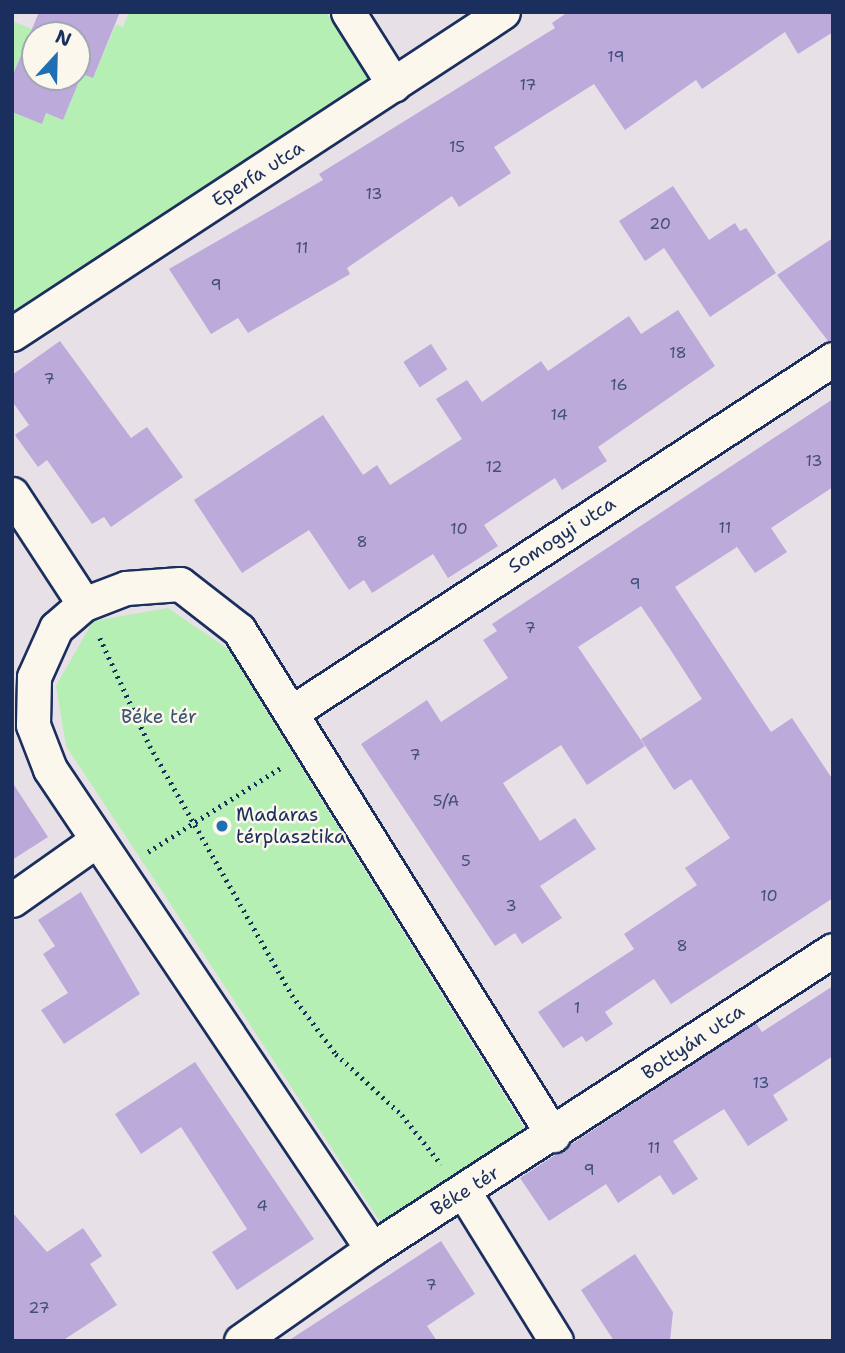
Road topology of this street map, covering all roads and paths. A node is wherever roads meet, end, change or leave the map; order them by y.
1 (348, 12) edge
2 (503, 12) edge
3 (394, 85) junction
4 (12, 334) edge
5 (833, 359) edge
6 (12, 494) edge
7 (84, 604) junction
8 (292, 712) junction
9 (313, 748) junction
10 (193, 822) junction
11 (96, 840) junction
12 (118, 872) junction
13 (12, 900) edge
14 (833, 950) edge
15 (554, 1135) junction
16 (464, 1192) junction
17 (372, 1249) junction
18 (241, 1341) edge
19 (556, 1341) edge

1 - 3 street
2 - 3 street, Eperfa utca
3 - 4 street, Eperfa utca
5 - 8 street, Somogyi utca
6 - 7 street
7 - 8 street
7 - 10 path
7 - 11 street
8 - 9 street
9 - 10 path
9 - 15 street
10 - 12 path
10 - 16 path
11 - 12 street
11 - 13 street
12 - 17 street
14 - 15 street, Bottyán utca
15 - 16 street, Béke tér
16 - 17 street, Béke tér
16 - 19 street
17 - 18 street

